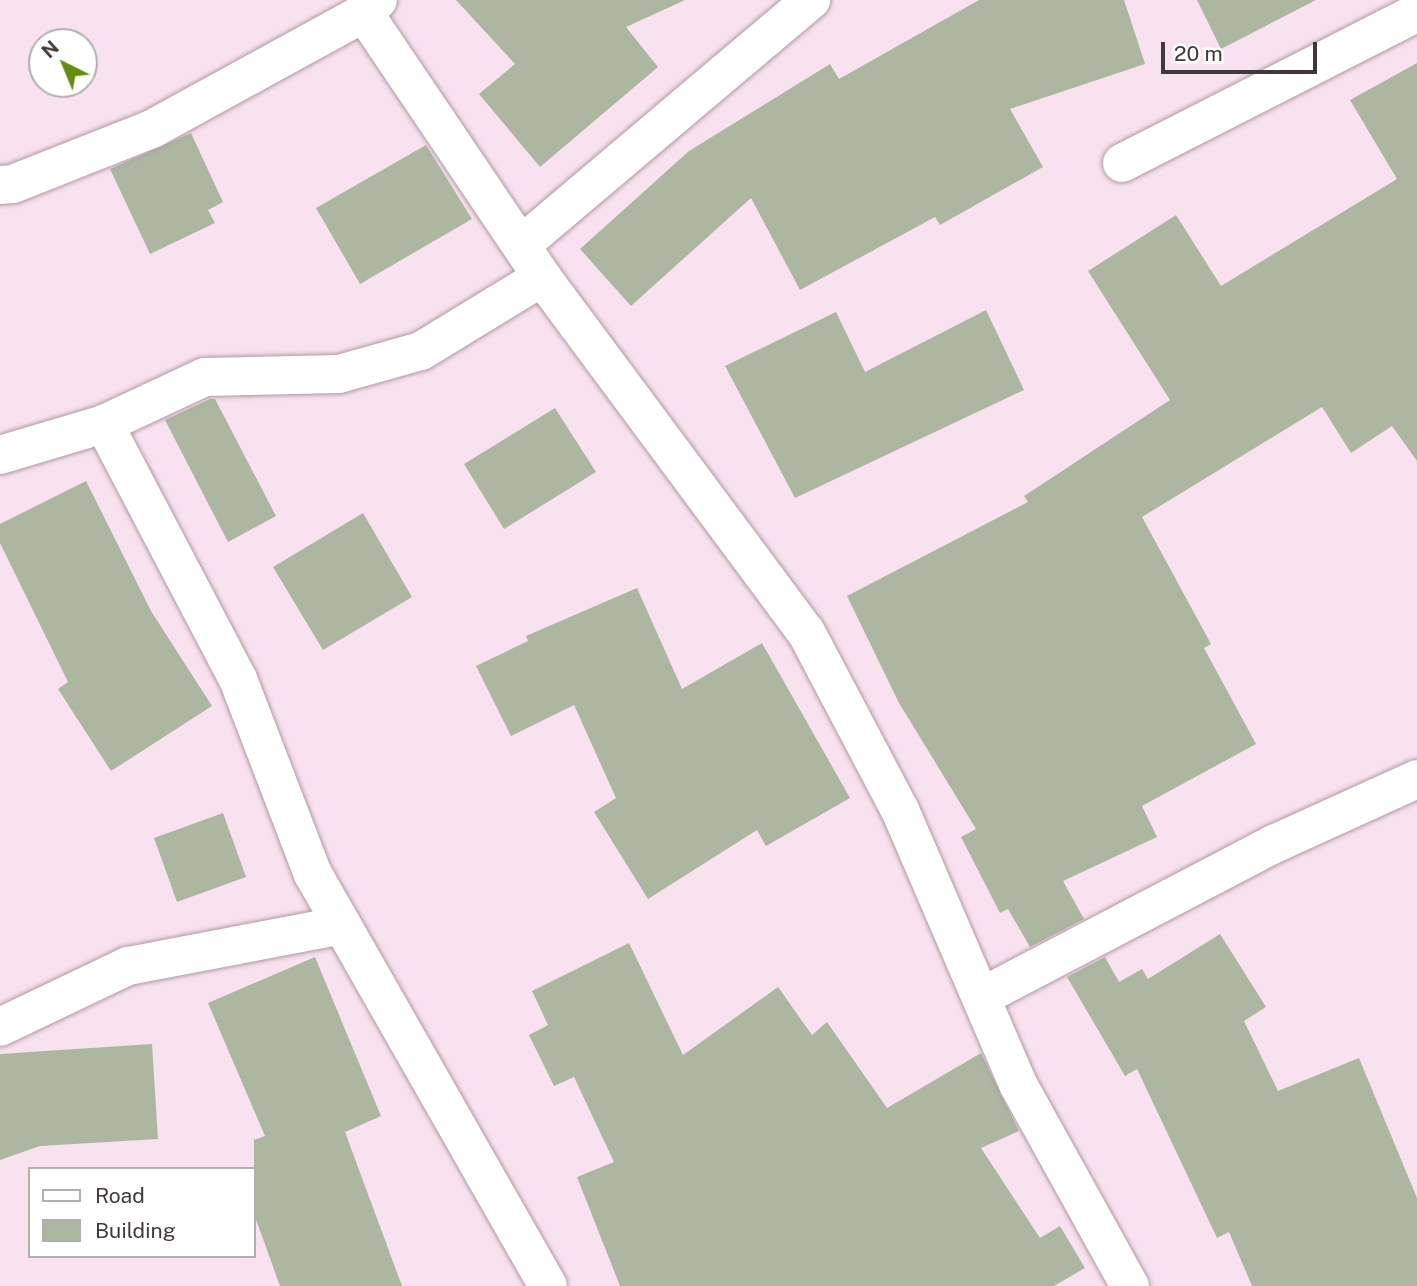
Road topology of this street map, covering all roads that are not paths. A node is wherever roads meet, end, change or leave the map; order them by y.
1 (811, 0) edge
2 (371, 7) edge
3 (1417, 13) edge
4 (1122, 163) dead end
5 (0, 185) edge
6 (521, 245) junction
7 (542, 277) junction
8 (104, 424) junction
9 (0, 456) edge
10 (1417, 779) edge
11 (342, 925) junction
12 (981, 997) junction
13 (0, 1027) edge
14 (1122, 1284) edge
15 (548, 1286) edge

1 - 6 street
2 - 5 street
2 - 6 street
3 - 4 street
6 - 7 street
7 - 8 street
7 - 12 street
8 - 9 street
8 - 11 street
10 - 12 street
11 - 13 street
11 - 15 street
12 - 14 street

